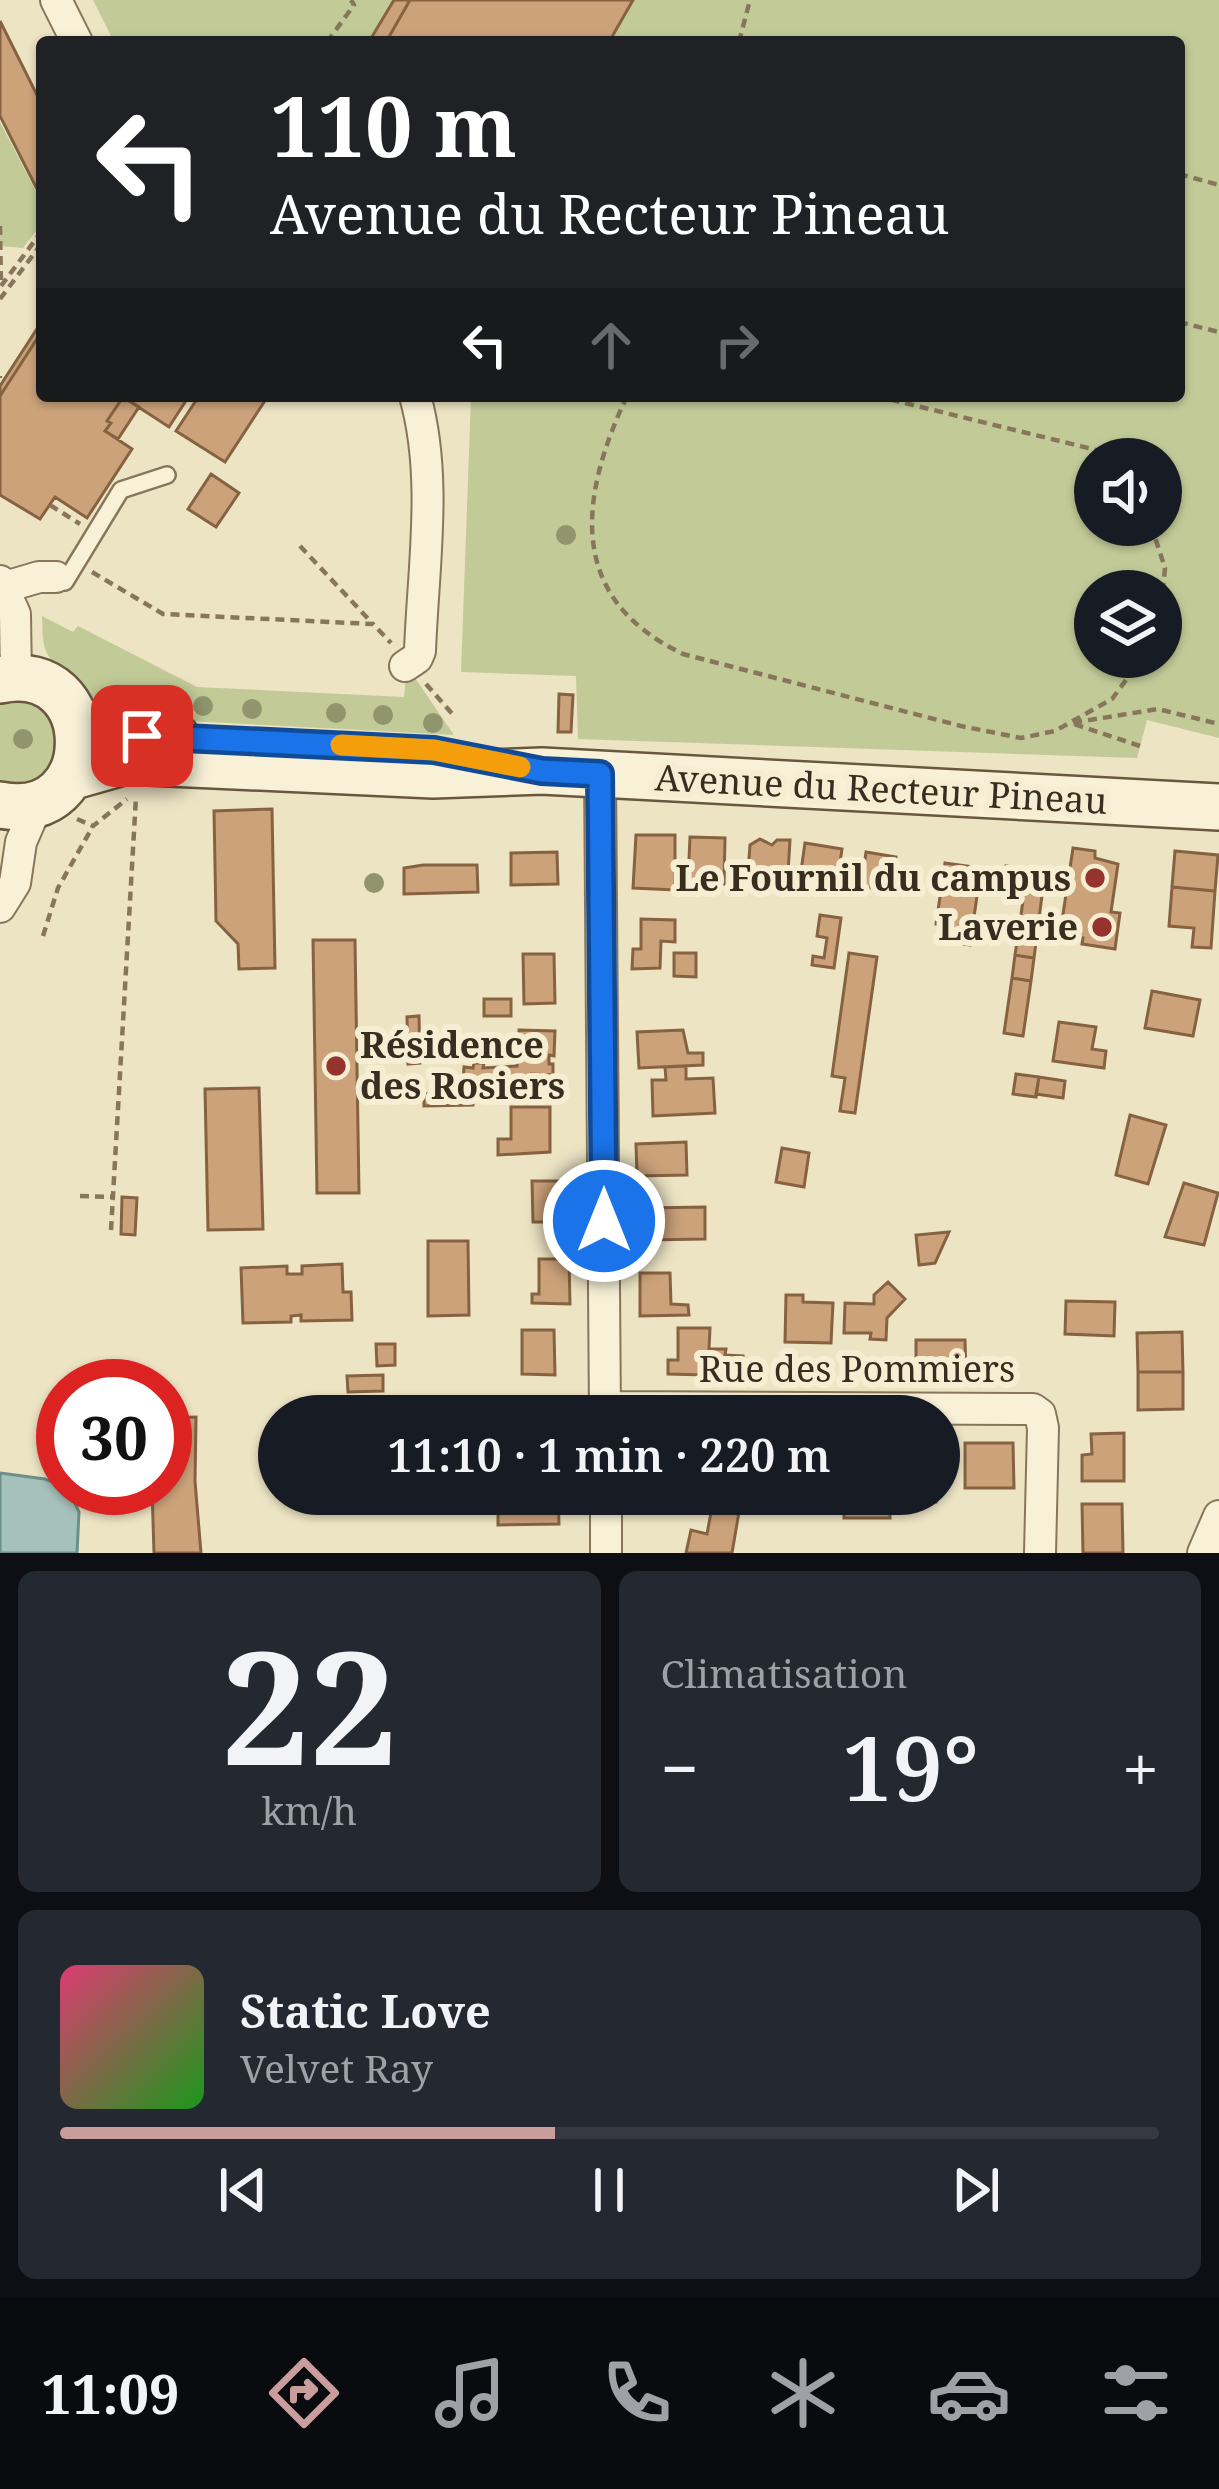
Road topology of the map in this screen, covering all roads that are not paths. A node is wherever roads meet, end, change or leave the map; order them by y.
1 (56, 0) edge
2 (74, 36) edge
3 (416, 402) edge
4 (167, 475) dead end
5 (70, 578) joint
6 (3, 584) edge
7 (407, 665) road end
8 (8, 679) edge
9 (76, 720) junction
10 (542, 771) junction
11 (600, 774) junction
12 (36, 795) edge
13 (1219, 807) edge
14 (0, 864) edge
15 (1, 906) edge
16 (605, 1395) edge
17 (960, 1409) edge
18 (606, 1515) edge
19 (1219, 1516) edge
20 (606, 1553) edge
21 (1040, 1553) edge
22 (1203, 1553) edge

1 - 2 street
3 - 7 street
4 - 5 lane
5 - 6 street
6 - 8 street
8 - 9 main road, Avenue du Recteur Pineau
9 - 10 main road, Avenue du Recteur Pineau
9 - 12 main road
10 - 11 main road, Avenue du Recteur Pineau
10 - 12 main road, Avenue du Recteur Pineau
11 - 13 main road, Avenue du Recteur Pineau
11 - 16 street
12 - 15 street
14 - 15 street
17 - 21 street, Rue des Pommiers
18 - 20 street
19 - 22 street

